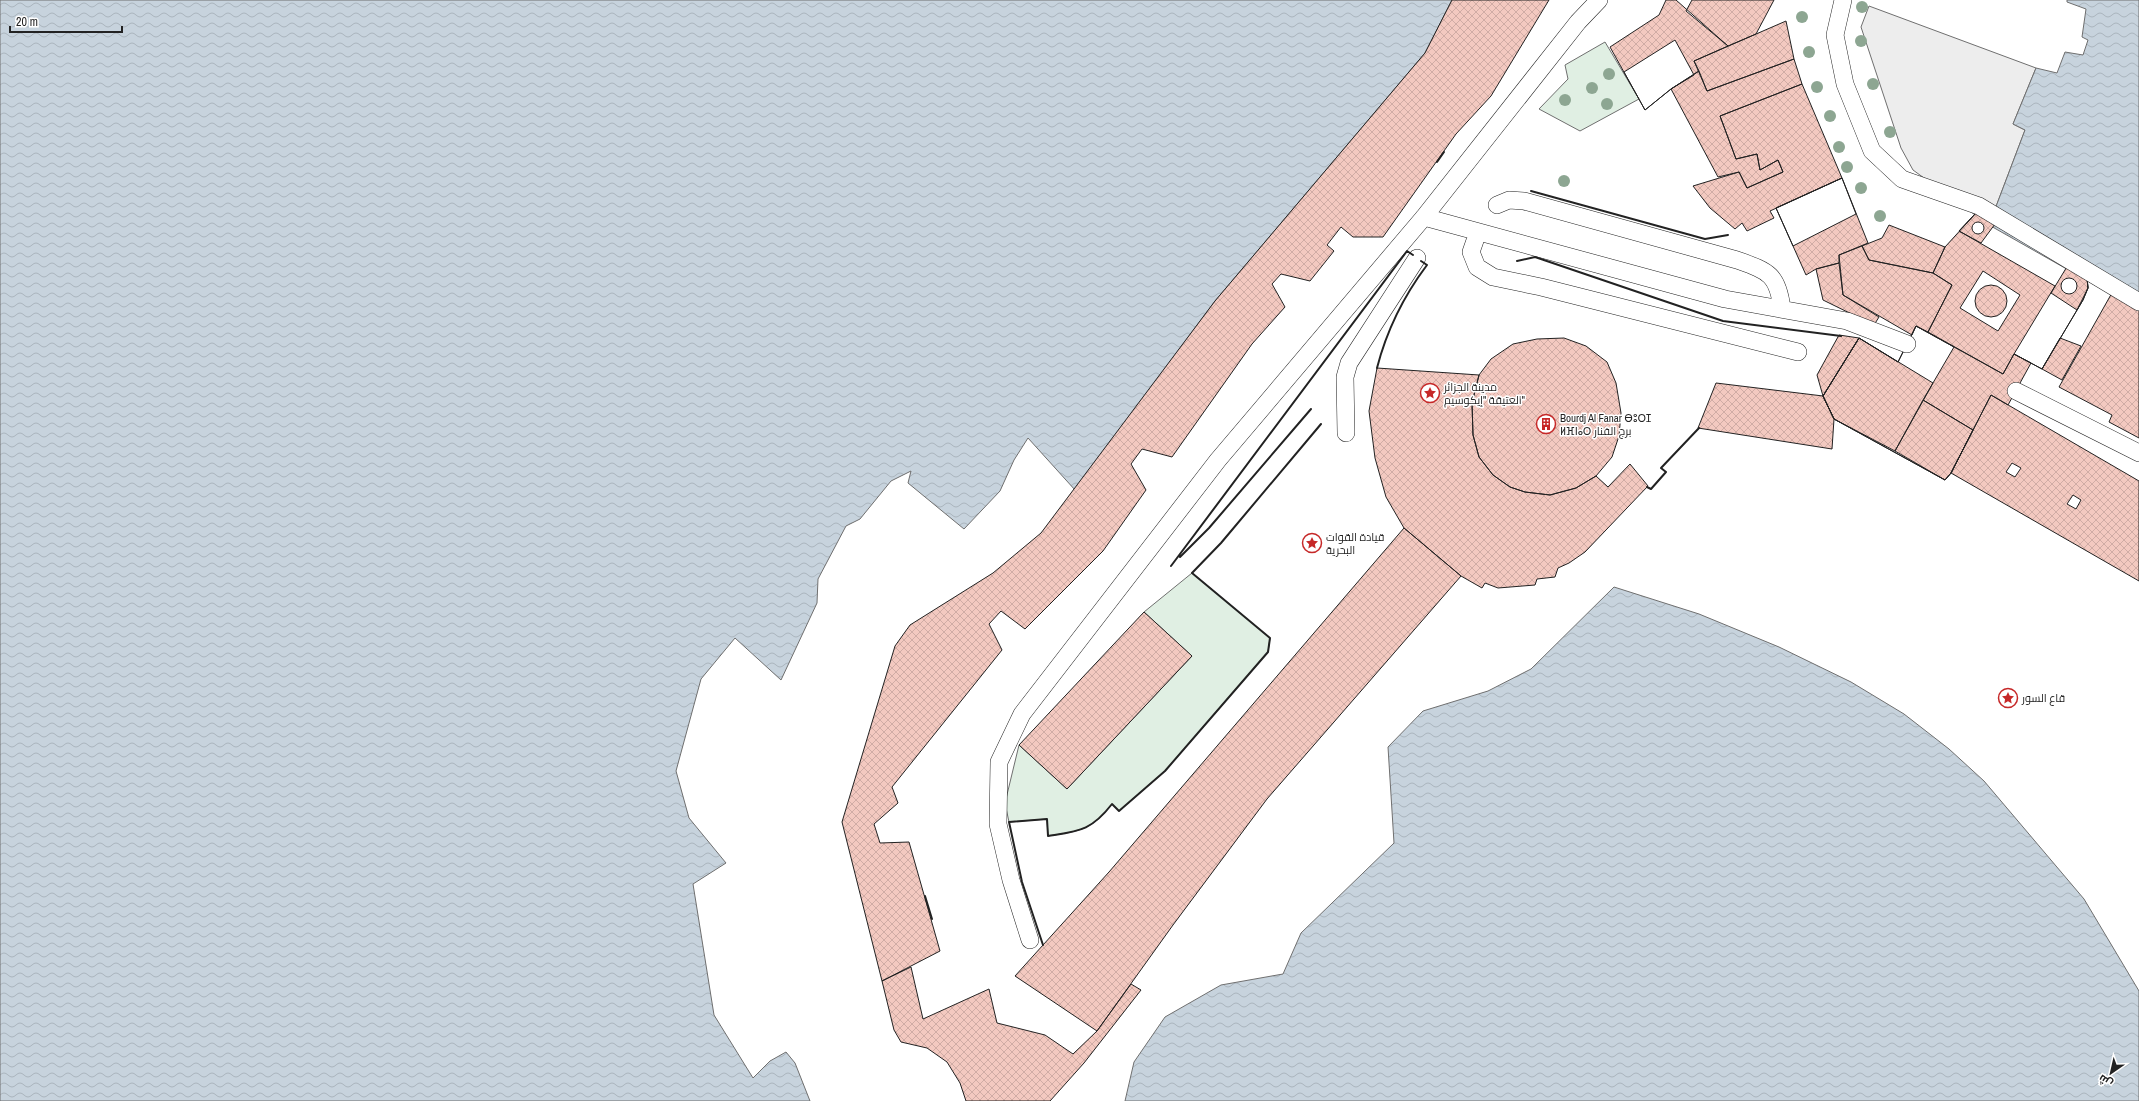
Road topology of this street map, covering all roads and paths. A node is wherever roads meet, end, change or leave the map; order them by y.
1 (1599, 0) edge
2 (1843, 0) edge
3 (1497, 205) dead end
4 (1424, 217) junction
5 (1478, 232) junction
6 (1417, 258) dead end
7 (2139, 302) edge
8 (1782, 309) junction
9 (1907, 344) dead end
10 (1798, 352) dead end
11 (2016, 391) dead end
12 (1346, 433) dead end
13 (2139, 453) edge
14 (1030, 940) dead end

1 - 4 lane
2 - 7 lane
3 - 8 lane
4 - 5 lane
4 - 14 lane
5 - 8 lane
5 - 10 lane
6 - 12 lane
8 - 9 lane
11 - 13 lane

